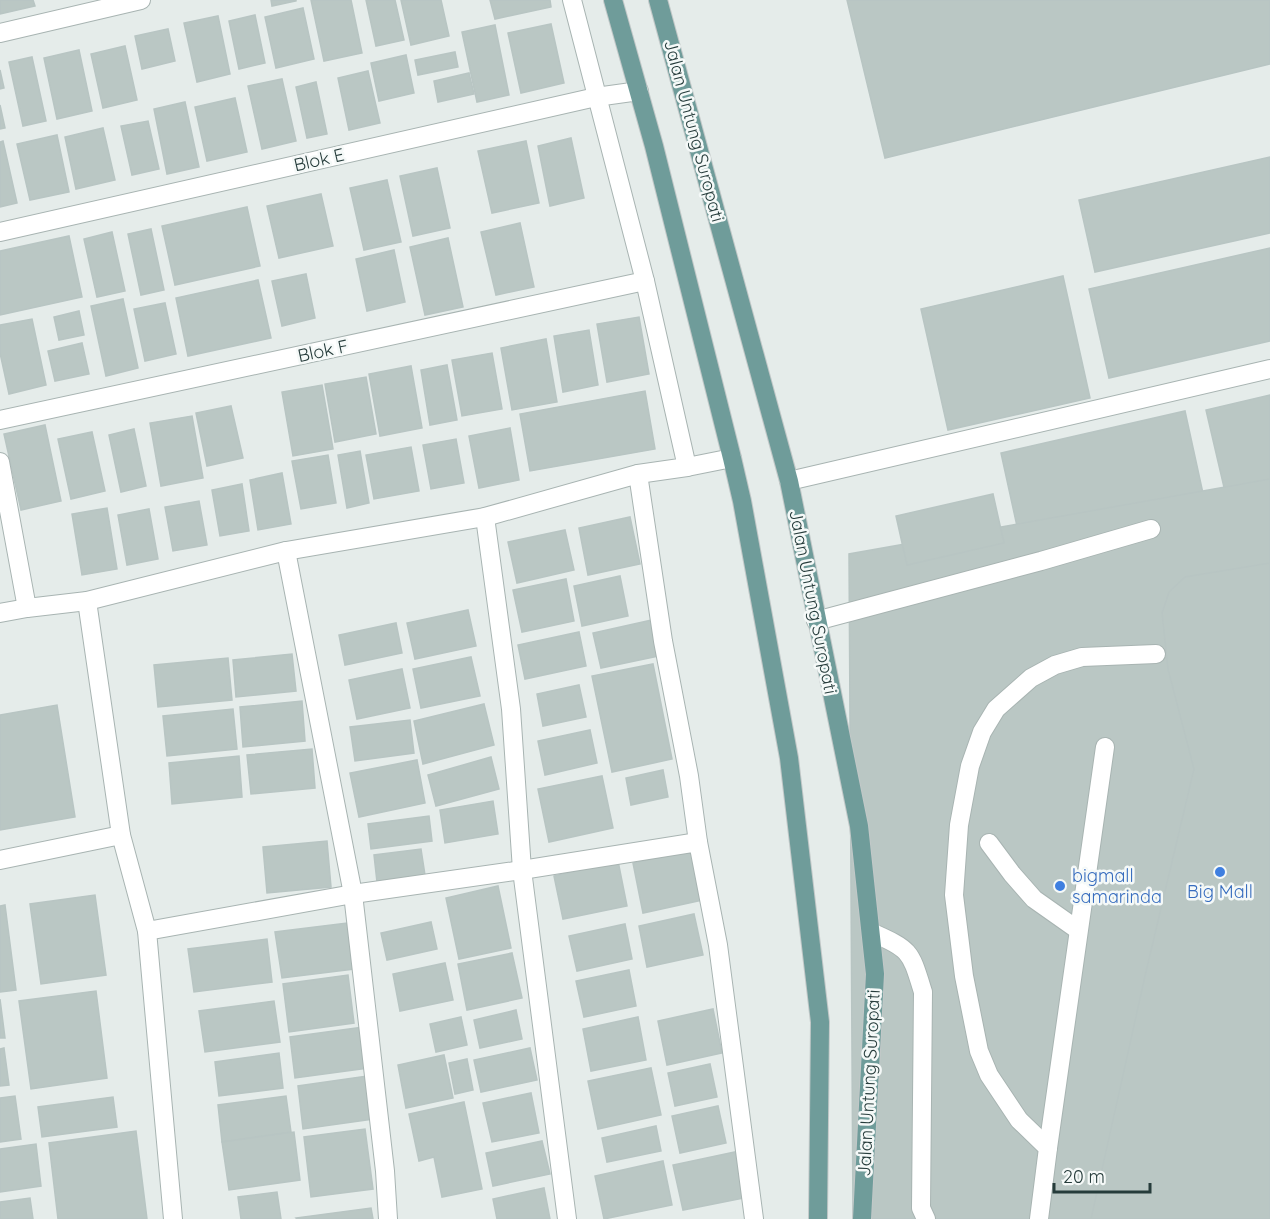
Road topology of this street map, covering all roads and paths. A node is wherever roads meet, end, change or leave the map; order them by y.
1 (141, 0) edge
2 (572, 0) edge
3 (613, 0) edge
4 (658, 0) edge
5 (0, 33) edge
6 (639, 91) junction
7 (596, 97) junction
8 (0, 232) edge
9 (645, 281) junction
10 (1270, 369) edge
11 (0, 420) edge
12 (732, 458) junction
13 (0, 462) edge
14 (687, 467) junction
15 (638, 474) junction
16 (789, 481) junction
17 (485, 517) junction
18 (1151, 529) dead end
19 (286, 551) junction
20 (87, 601) junction
21 (27, 608) junction
22 (0, 613) edge
23 (816, 621) junction
24 (1156, 654) dead end
25 (1105, 747) dead end
26 (122, 836) junction
27 (698, 842) junction
28 (989, 843) dead end
29 (0, 860) edge
30 (522, 870) junction
31 (353, 894) junction
32 (147, 930) junction
33 (1078, 930) junction
34 (871, 932) junction
35 (1048, 1148) junction
36 (173, 1219) edge
37 (388, 1219) edge
38 (567, 1219) edge
39 (754, 1219) edge
40 (818, 1219) edge
41 (862, 1219) edge
42 (926, 1219) edge
43 (1039, 1219) edge

1 - 5 street
2 - 7 street
3 - 6 main road
4 - 16 main road, Jalan Untung Suropati
6 - 7 street, Blok E
6 - 12 main road
7 - 8 street, Blok E
7 - 9 street
9 - 11 street, Blok F
9 - 14 street
10 - 16 street
12 - 14 street
12 - 40 main road
13 - 21 street
14 - 15 street
15 - 17 street
15 - 27 street
16 - 23 main road, Jalan Untung Suropati
17 - 19 street
17 - 30 street
18 - 23 street
19 - 20 street
19 - 31 street
20 - 21 street
20 - 26 street
21 - 22 street
23 - 34 main road, Jalan Untung Suropati
24 - 35 street
25 - 33 street
26 - 29 street
26 - 32 street
27 - 30 street
27 - 39 street
28 - 33 street
30 - 31 street
30 - 38 street
31 - 32 street
31 - 37 street
32 - 36 street
33 - 35 street
34 - 41 main road, Jalan Untung Suropati
34 - 42 street
35 - 43 street

